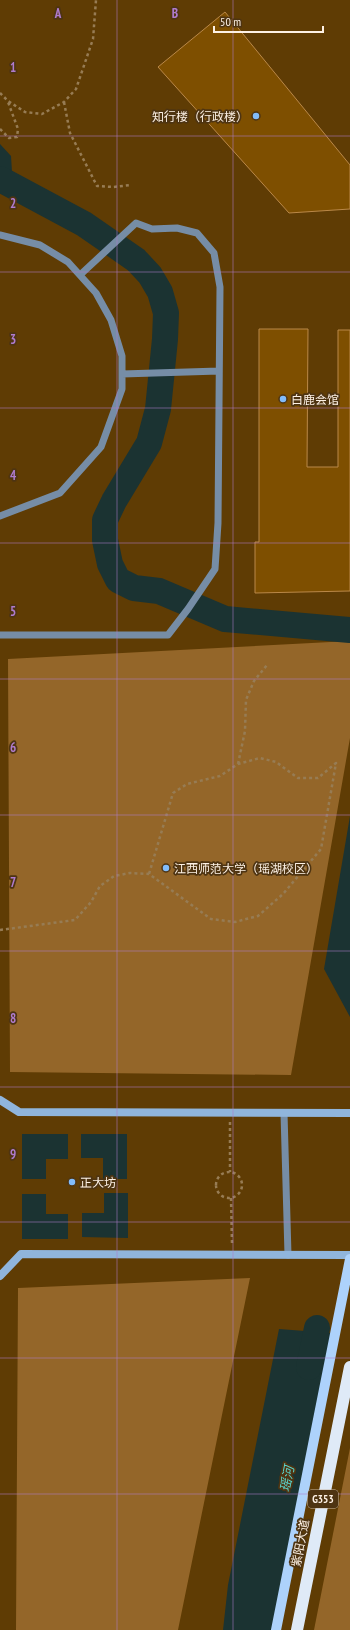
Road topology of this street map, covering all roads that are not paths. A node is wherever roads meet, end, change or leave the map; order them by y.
1 (0, 235) edge
2 (80, 275) junction
3 (220, 371) junction
4 (122, 374) junction
5 (0, 516) edge
6 (0, 635) edge
7 (0, 1100) edge
8 (284, 1113) junction
9 (350, 1113) edge
10 (288, 1255) junction
11 (350, 1255) edge
12 (350, 1259) edge
13 (0, 1276) edge
14 (350, 1367) edge
15 (276, 1630) edge
16 (297, 1630) edge

1 - 2 lane
2 - 3 lane
2 - 4 lane
3 - 4 lane
3 - 6 lane
4 - 5 lane
7 - 8 street
8 - 9 street
8 - 10 lane
10 - 11 street
10 - 13 street
12 - 15 main road
14 - 16 highway, 紫阳大道 / G353

